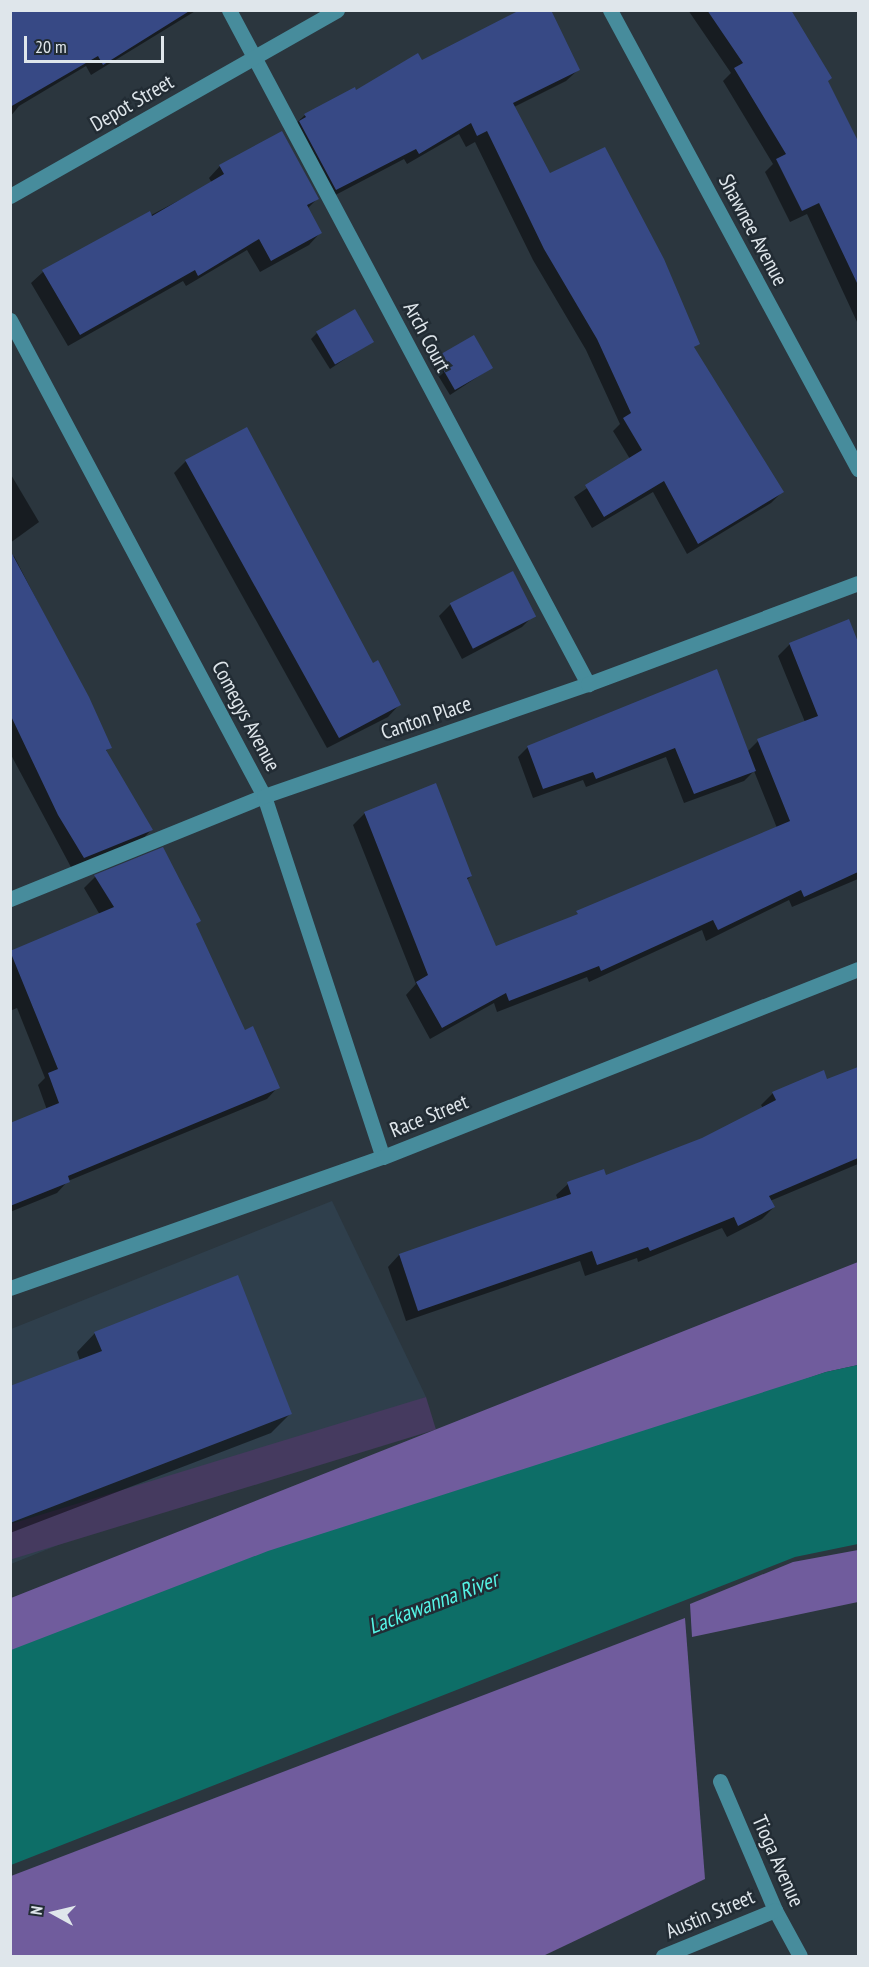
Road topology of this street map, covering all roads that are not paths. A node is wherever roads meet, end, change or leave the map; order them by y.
1 (229, 10) edge
2 (337, 10) edge
3 (610, 10) edge
4 (254, 57) junction
5 (10, 196) edge
6 (10, 320) edge
7 (858, 469) edge
8 (858, 583) edge
9 (588, 684) junction
10 (264, 796) junction
11 (10, 899) edge
12 (858, 969) edge
13 (383, 1157) junction
14 (10, 1288) edge
15 (720, 1781) dead end
16 (774, 1910) junction
17 (663, 1956) edge
18 (800, 1956) edge

1 - 4 street, Arch Court
2 - 4 street, Depot Street
3 - 7 street, Shawnee Avenue
4 - 5 street, Depot Street
4 - 9 street, Arch Court
6 - 10 street, Comegys Avenue
8 - 9 street, Canton Place
9 - 10 street, Canton Place
10 - 11 street, Canton Place
10 - 13 street, Comegys Avenue
12 - 13 street, Race Street
13 - 14 street, Race Street
15 - 16 street, Tioga Avenue
16 - 17 street, Austin Street
16 - 18 street, Tioga Avenue

